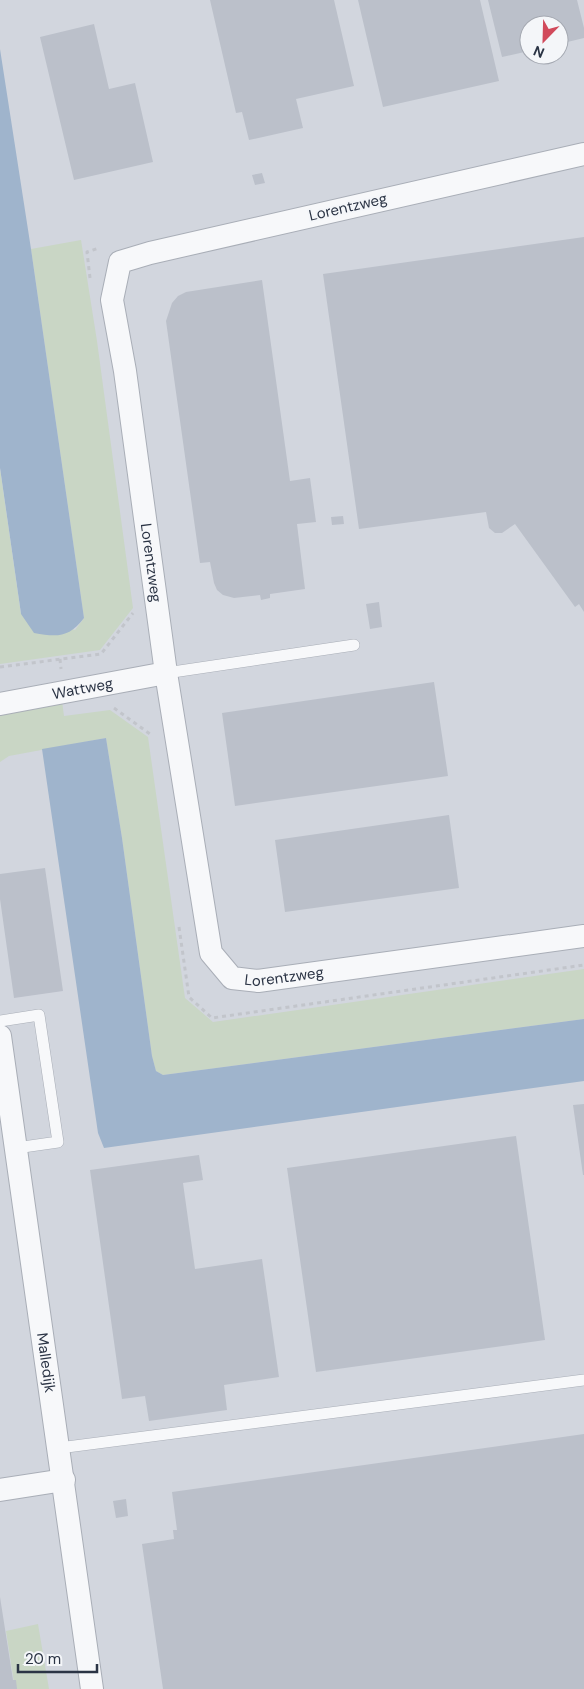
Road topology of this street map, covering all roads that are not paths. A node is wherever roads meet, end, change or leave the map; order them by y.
1 (584, 154) edge
2 (354, 645) dead end
3 (166, 673) junction
4 (0, 704) edge
5 (584, 936) edge
6 (0, 1021) edge
7 (0, 1036) edge
8 (16, 1148) junction
9 (584, 1380) edge
10 (59, 1448) junction
11 (64, 1480) junction
12 (0, 1490) edge
13 (92, 1689) edge

1 - 3 street, Lorentzweg
2 - 3 lane
3 - 4 street, Wattweg
3 - 5 street, Lorentzweg
6 - 8 lane
7 - 8 street, Malledijk
8 - 10 street, Malledijk
9 - 10 lane
10 - 11 street, Malledijk
11 - 12 street
11 - 13 street, Malledijk

